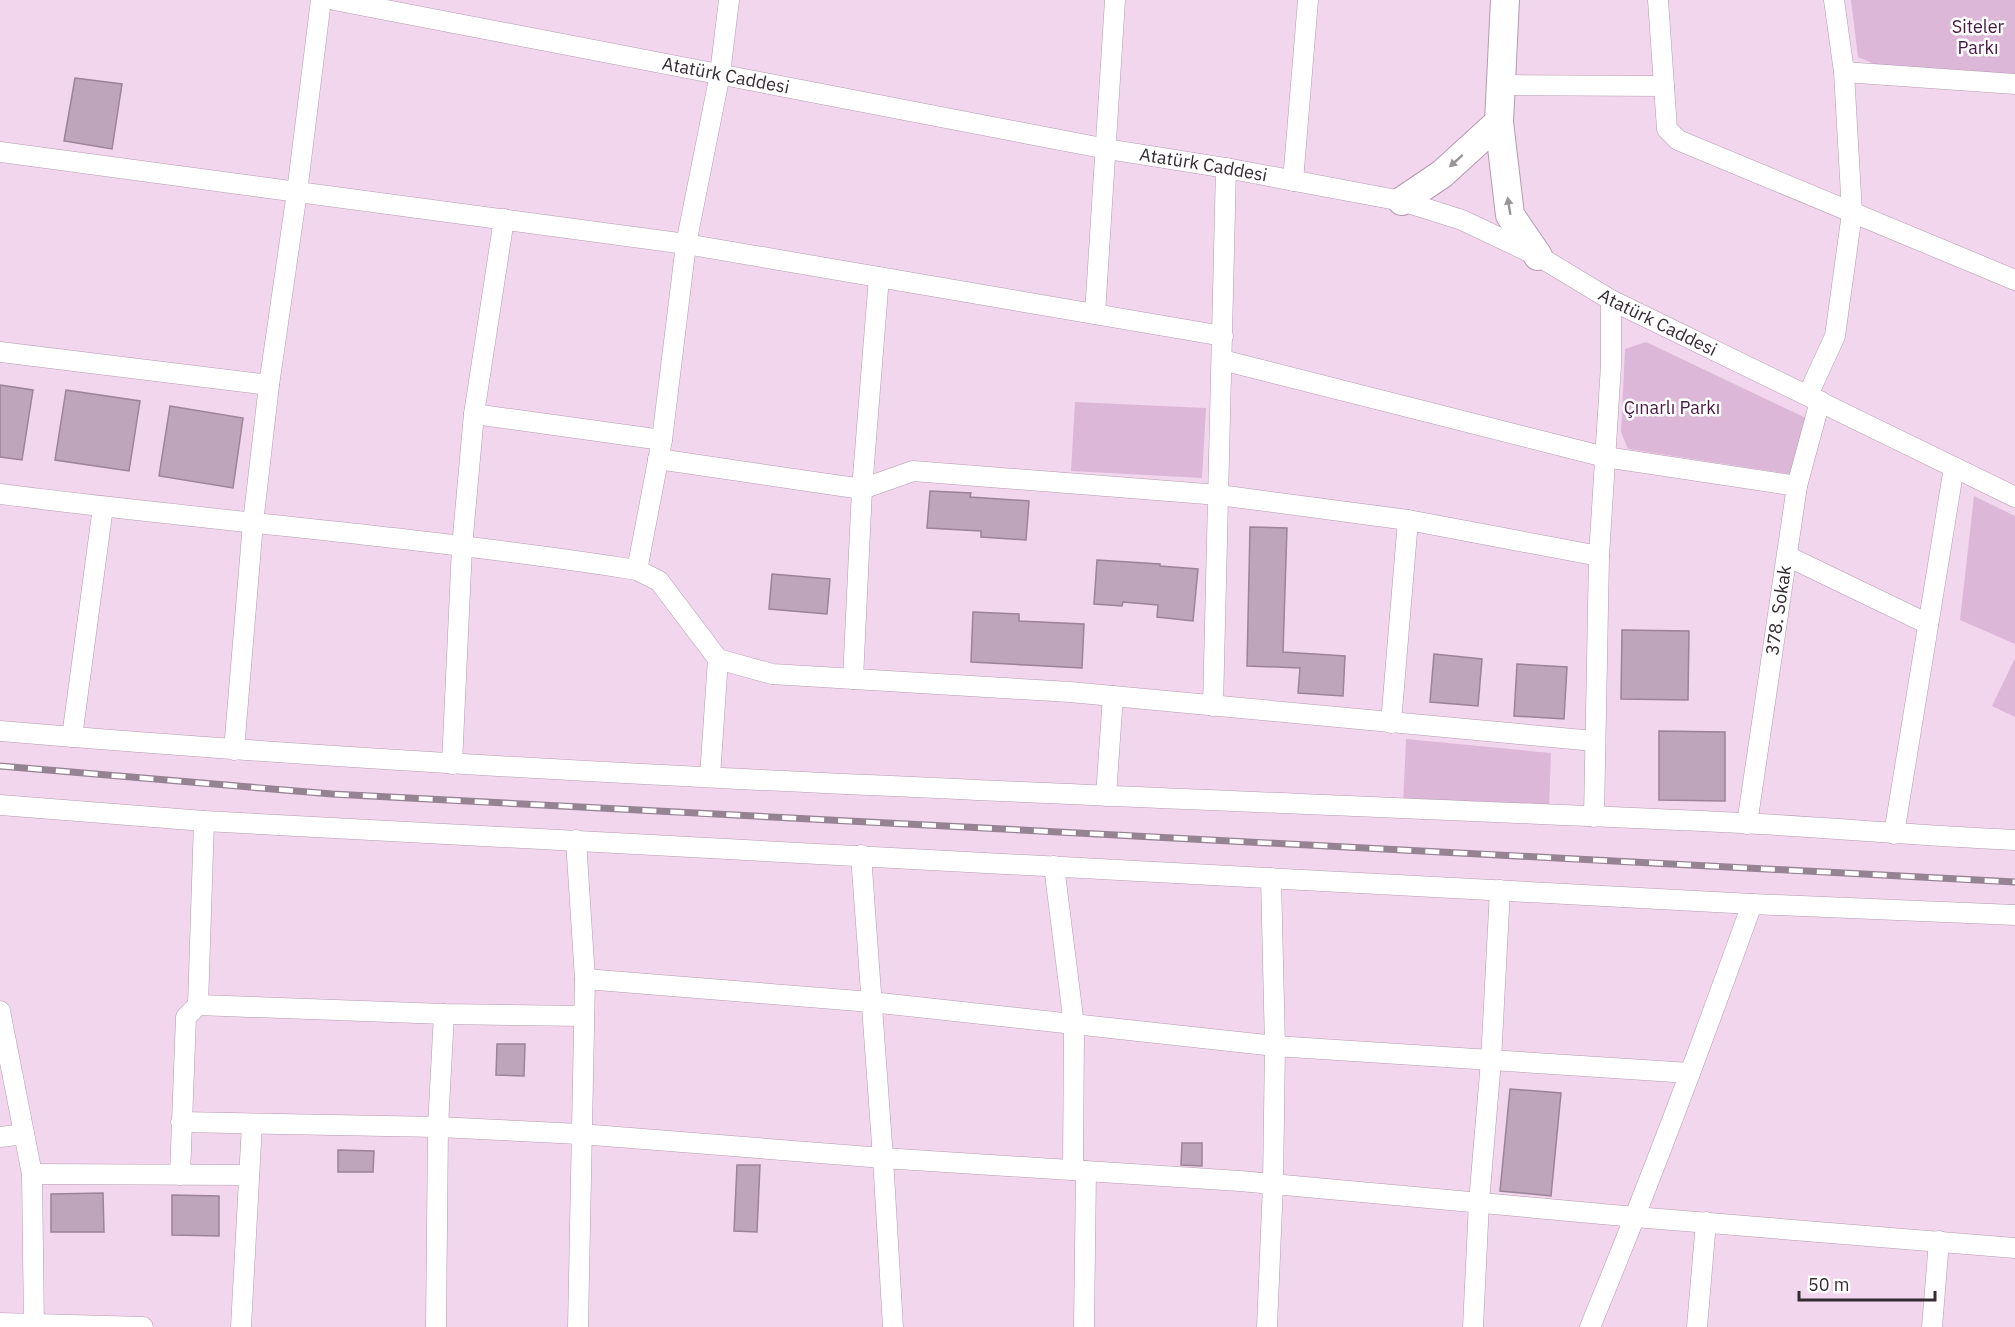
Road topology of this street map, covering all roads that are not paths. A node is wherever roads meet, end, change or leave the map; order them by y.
1 (321, 0) edge
2 (334, 0) edge
3 (729, 0) edge
4 (1115, 0) edge
5 (1308, 0) edge
6 (1505, 0) edge
7 (1658, 0) edge
8 (1834, 0) edge
9 (1844, 72) junction
10 (720, 74) junction
11 (2015, 84) edge
12 (1501, 85) junction
13 (1664, 86) junction
14 (1499, 122) junction
15 (1107, 149) junction
16 (0, 152) edge
17 (1226, 168) junction
18 (1293, 181) junction
19 (297, 192) junction
20 (1402, 201) junction
21 (1852, 213) junction
22 (504, 219) junction
23 (686, 244) junction
24 (1538, 256) junction
25 (879, 277) junction
26 (2015, 280) edge
27 (1611, 300) junction
28 (1095, 314) junction
29 (1223, 336) junction
30 (0, 352) edge
31 (1222, 360) junction
32 (269, 385) junction
33 (1814, 398) junction
34 (474, 414) junction
35 (662, 440) junction
36 (1605, 457) junction
37 (658, 459) junction
38 (1954, 466) junction
39 (1797, 486) junction
40 (862, 489) junction
41 (0, 494) edge
42 (1219, 495) junction
43 (2015, 497) edge
44 (103, 507) junction
45 (1408, 520) junction
46 (253, 523) junction
47 (462, 547) junction
48 (1599, 556) junction
49 (1787, 556) junction
50 (637, 570) junction
51 (1928, 624) junction
52 (718, 659) junction
53 (853, 679) junction
54 (1113, 696) junction
55 (1213, 706) junction
56 (1391, 723) junction
57 (0, 731) edge
58 (72, 737) junction
59 (1594, 741) junction
60 (234, 750) junction
61 (452, 764) junction
62 (710, 777) junction
63 (1106, 796) junction
64 (0, 804) edge
65 (1594, 818) junction
66 (204, 821) junction
67 (1747, 824) junction
68 (1894, 834) junction
69 (576, 840) junction
70 (2015, 840) edge
71 (861, 855) junction
72 (1054, 866) junction
73 (1271, 878) junction
74 (1500, 890) junction
75 (1752, 904) junction
76 (2015, 915) edge
77 (585, 979) junction
78 (871, 1002) junction
79 (198, 1005) junction
80 (0, 1011) edge
81 (444, 1014) junction
82 (584, 1016) junction
83 (1074, 1025) junction
84 (1275, 1046) junction
85 (1491, 1061) junction
86 (1690, 1073) junction
87 (181, 1122) junction
88 (252, 1124) junction
89 (438, 1127) junction
90 (24, 1134) junction
91 (580, 1134) junction
92 (0, 1137) edge
93 (883, 1158) junction
94 (1080, 1170) junction
95 (32, 1174) junction
96 (180, 1175) junction
97 (249, 1175) junction
98 (1273, 1184) junction
99 (1479, 1202) junction
100 (1635, 1216) junction
101 (1706, 1222) junction
102 (1939, 1241) junction
103 (2015, 1248) edge
104 (0, 1323) edge
105 (34, 1325) edge
106 (143, 1327) edge
107 (241, 1327) edge
108 (436, 1327) edge
109 (578, 1327) edge
110 (893, 1327) edge
111 (1084, 1327) edge
112 (1267, 1327) edge
113 (1473, 1327) edge
114 (1590, 1327) edge
115 (1697, 1327) edge
116 (1932, 1327) edge

1 - 19 street
2 - 10 street, Atatürk Caddesi
3 - 10 street
4 - 15 street
5 - 18 street
6 - 12 street
7 - 13 street
8 - 9 street, 378. Sokak
9 - 11 street
9 - 21 street, 378. Sokak
10 - 15 street, Atatürk Caddesi
10 - 23 street
12 - 13 street
12 - 14 street
13 - 21 street
14 -> 20 street
24 -> 14 street
15 - 17 street, Atatürk Caddesi
15 - 28 street
16 - 19 street
17 - 18 street, Atatürk Caddesi
17 - 29 street
18 - 20 street, Atatürk Caddesi
19 - 22 street
19 - 32 street
20 - 24 street, Atatürk Caddesi
21 - 26 street
21 - 33 street, 378. Sokak
22 - 23 street
22 - 34 street
23 - 25 street
23 - 35 street
24 - 27 street, Atatürk Caddesi
25 - 28 street
25 - 40 street
27 - 33 street, Atatürk Caddesi
27 - 36 street
28 - 29 street
29 - 31 street
30 - 32 street
31 - 36 street
31 - 42 street
32 - 46 street
33 - 38 street, Atatürk Caddesi
33 - 39 street, 378. Sokak
34 - 35 street
34 - 47 street
35 - 37 street
36 - 39 street
36 - 48 street
37 - 40 street
37 - 50 street
38 - 43 street, Atatürk Caddesi
38 - 51 street
39 - 49 street, 378. Sokak
40 - 42 street
40 - 53 street
41 - 44 street
42 - 45 street
42 - 55 street
44 - 46 street
44 - 58 street
45 - 48 street
45 - 56 street
46 - 47 street
46 - 60 street
47 - 50 street
47 - 61 street
48 - 59 street
49 - 51 street
49 - 67 street, 378. Sokak
50 - 52 street
51 - 68 street
52 - 53 street
52 - 62 street
53 - 54 street
54 - 55 street
54 - 63 street
55 - 56 street
56 - 59 street
57 - 58 street
58 - 60 street
59 - 65 street
60 - 61 street
61 - 62 street
62 - 63 street
63 - 65 street
64 - 66 street
65 - 67 street
66 - 69 street
66 - 79 street
67 - 68 street
68 - 70 street
69 - 71 street
69 - 77 street
71 - 72 street
71 - 78 street
72 - 73 street
72 - 83 street
73 - 74 street
73 - 84 street
74 - 75 street
74 - 85 street
75 - 76 street
75 - 86 street
77 - 78 street
77 - 82 street
78 - 83 street
78 - 93 street
79 - 81 street
79 - 87 street
80 - 90 street
81 - 82 street
81 - 89 street
82 - 91 street
83 - 84 street
83 - 94 street
84 - 85 street
84 - 98 street
85 - 86 street
85 - 99 street
86 - 100 street
87 - 88 street
87 - 96 street
88 - 89 street
88 - 97 street
89 - 91 street
89 - 108 street
90 - 92 street
90 - 95 street
91 - 93 street
91 - 109 street
93 - 94 street
93 - 110 street
94 - 98 street
94 - 111 street
95 - 96 street
95 - 105 street
96 - 97 street
97 - 107 street
98 - 99 street
98 - 112 street
99 - 100 street
99 - 113 street
100 - 101 street
100 - 114 street
101 - 102 street
101 - 115 street
102 - 103 street
102 - 116 street
104 - 105 street
105 - 106 street

